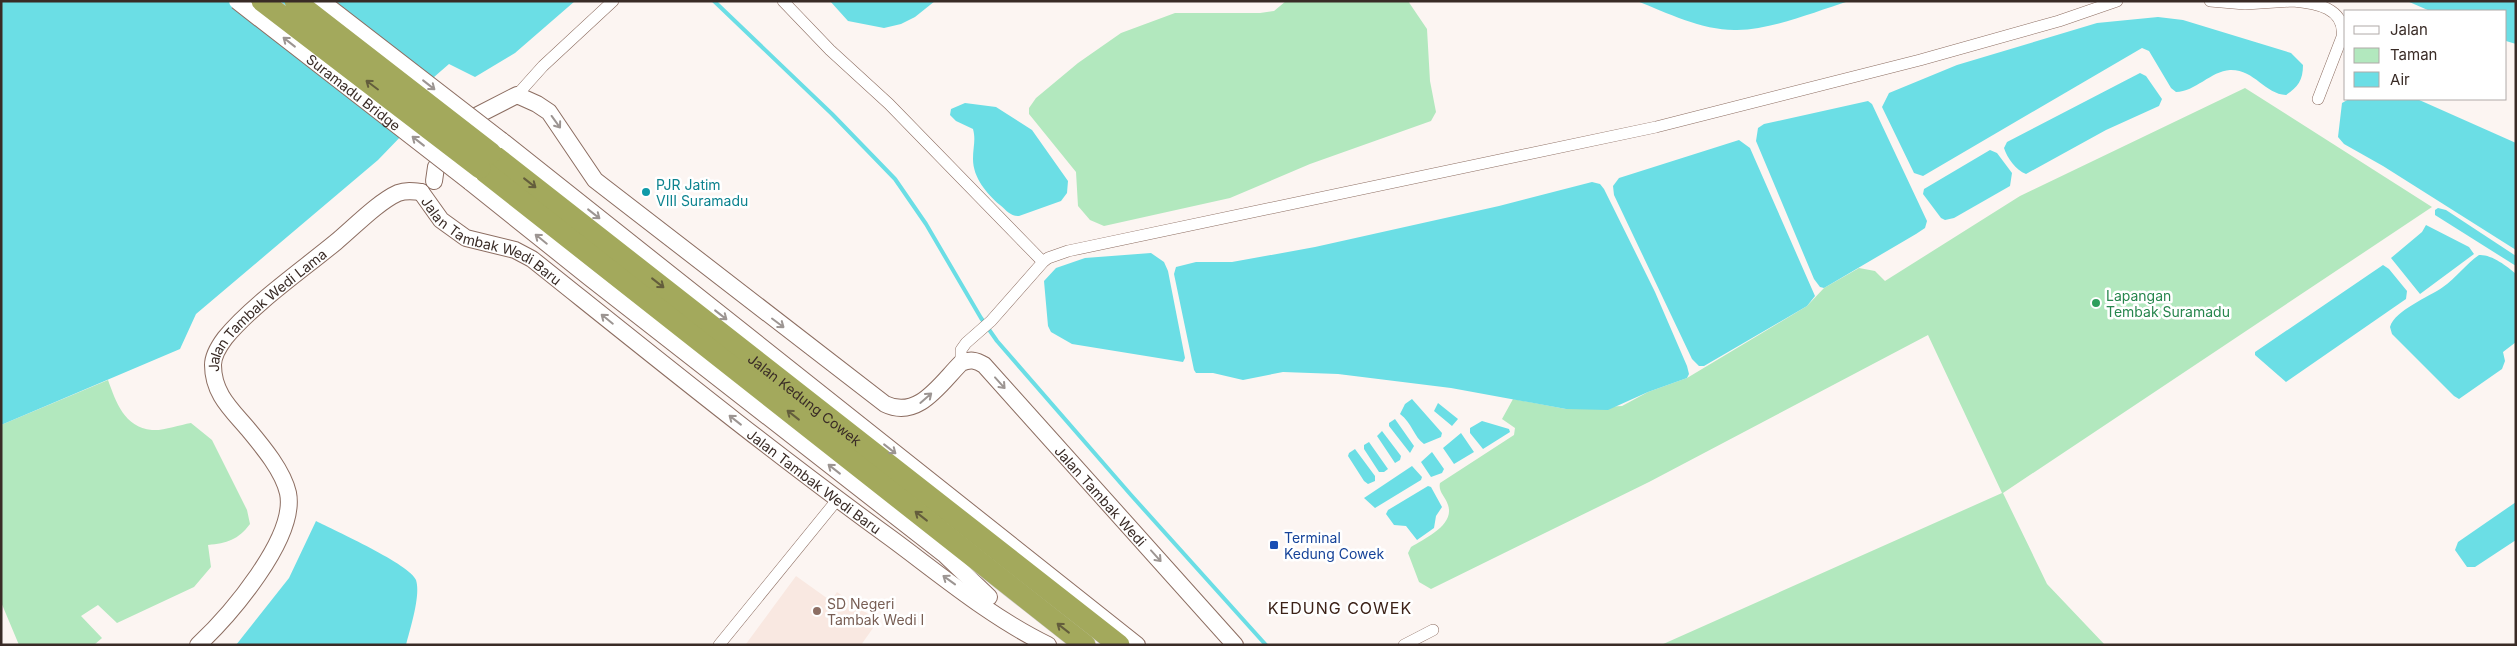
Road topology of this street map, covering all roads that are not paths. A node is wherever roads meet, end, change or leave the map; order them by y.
1 (236, 1) edge
2 (262, 1) edge
3 (295, 1) edge
4 (322, 1) edge
5 (613, 1) edge
6 (782, 1) edge
7 (2116, 1) edge
8 (2210, 1) edge
9 (2293, 1) edge
10 (517, 95) junction
11 (2318, 100) dead end
12 (486, 161) junction
13 (420, 192) junction
14 (1043, 262) junction
15 (961, 363) junction
16 (837, 500) junction
17 (1433, 630) dead end
18 (198, 645) edge
19 (719, 645) edge
20 (1049, 645) edge
21 (1085, 645) edge
22 (1119, 645) edge
23 (1138, 645) edge
24 (1235, 645) edge
25 (1404, 645) edge

12 -> 1 street, Suramadu Bridge, bridge
12 -> 2 highway, Suramadu Bridge, bridge
3 - 12 highway, bridge
4 -> 12 street, bridge
5 - 10 street
6 - 14 street
7 - 14 street
8 - 9 street
9 - 11 street
10 - 13 street, Jalan Tambak Wedi Baru
10 -> 15 street
20 -> 12 street
21 -> 12 highway, Jalan Kedung Cowek
12 -> 22 highway, Jalan Kedung Cowek
12 -> 23 street
16 -> 13 street, Jalan Tambak Wedi Baru
13 - 18 street, Jalan Tambak Wedi Lama
14 - 15 street
15 -> 24 street, Jalan Tambak Wedi
16 - 19 street
20 -> 16 street, Jalan Tambak Wedi Baru
17 - 25 street

